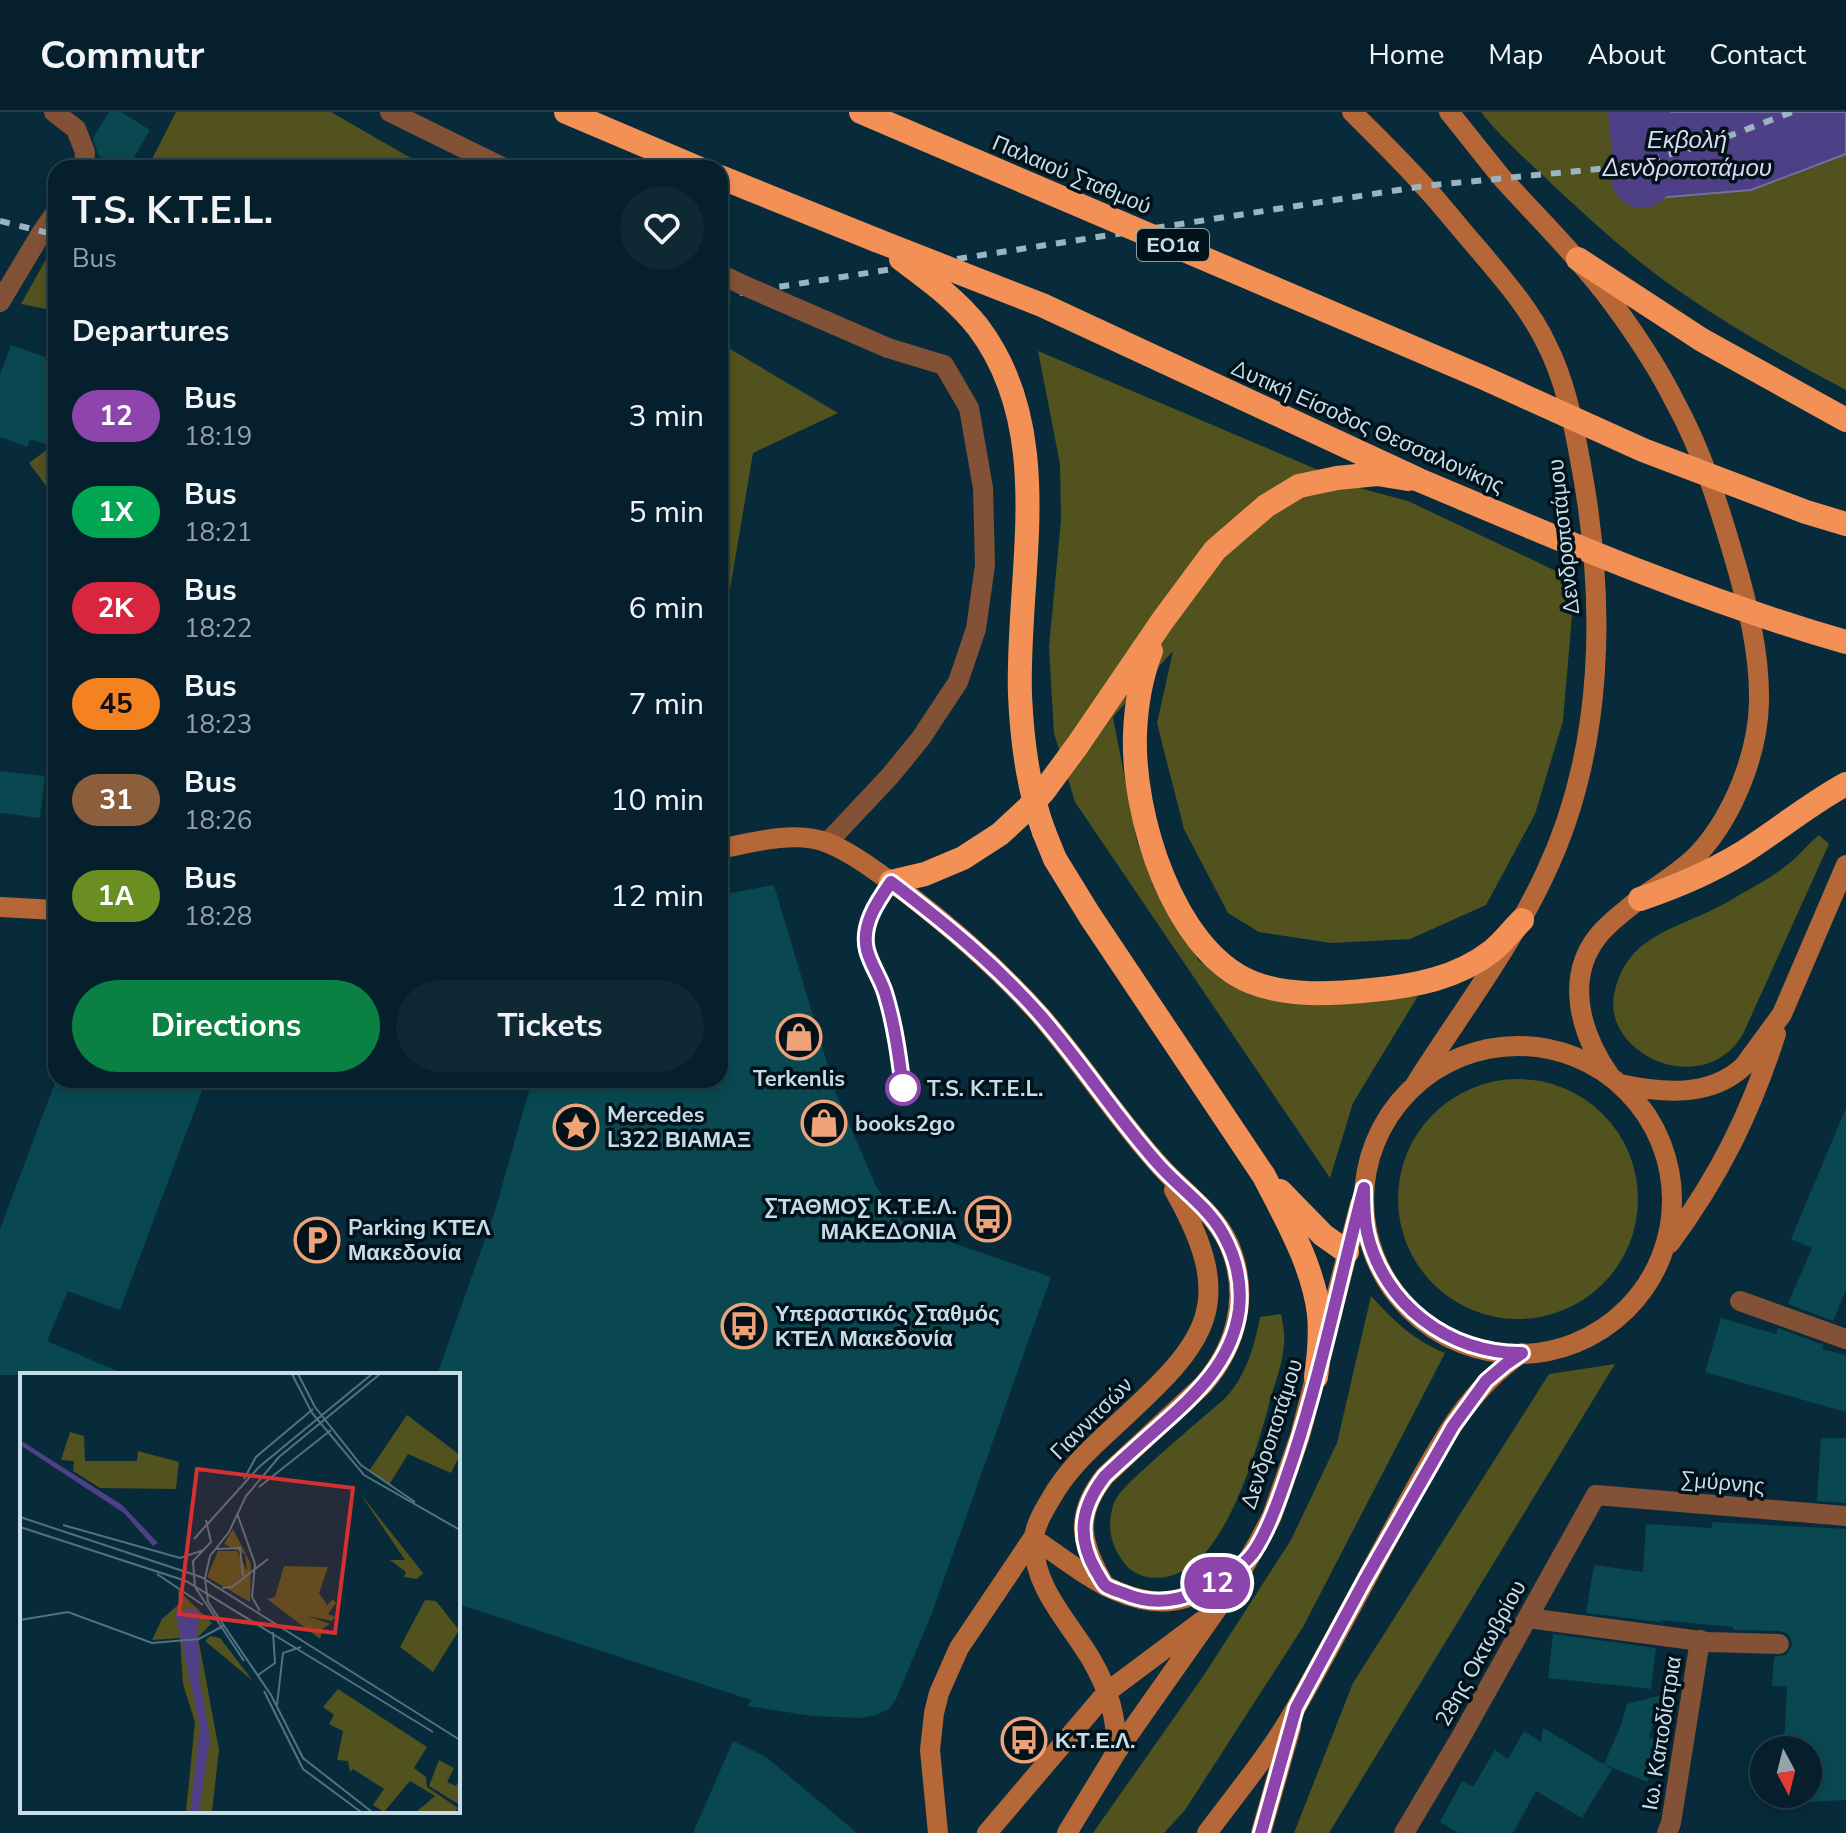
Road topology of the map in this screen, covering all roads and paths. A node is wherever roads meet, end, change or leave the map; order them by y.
1 (54, 112) edge
2 (390, 112) edge
3 (566, 112) edge
4 (861, 112) edge
5 (1352, 112) edge
6 (1449, 112) edge
7 (84, 160) edge
8 (488, 160) edge
9 (679, 160) edge
10 (728, 180) edge
11 (48, 223) edge
12 (876, 240) junction
13 (1578, 259) junction
14 (728, 278) edge
15 (0, 302) edge
16 (1846, 420) edge
17 (1419, 480) junction
18 (1846, 524) edge
19 (1163, 620) junction
20 (1846, 642) edge
21 (1846, 784) edge
22 (827, 843) junction
23 (728, 847) edge
24 (1846, 865) edge
25 (891, 882) junction
26 (1640, 899) junction
27 (0, 907) edge
28 (48, 910) edge
29 (1522, 920) junction
30 (1782, 1014) junction
31 (1615, 1080) junction
32 (1415, 1085) junction
33 (1162, 1168) junction
34 (1264, 1176) junction
35 (1364, 1188) junction
36 (1347, 1252) junction
37 (1663, 1253) junction
38 (1387, 1281) junction
39 (1740, 1301) dead end
40 (1846, 1339) edge
41 (1522, 1353) junction
42 (1316, 1377) junction
43 (1596, 1495) joint
44 (1846, 1516) edge
45 (1033, 1538) junction
46 (1252, 1555) junction
47 (1105, 1586) junction
48 (1218, 1609) junction
49 (1528, 1618) junction
50 (1700, 1640) junction
51 (1779, 1644) dead end
52 (1107, 1692) junction
53 (1296, 1708) junction
54 (1117, 1751) junction
55 (1670, 1830) edge
56 (938, 1833) edge
57 (987, 1833) edge
58 (1067, 1833) edge
59 (1207, 1833) edge
60 (1261, 1833) edge
61 (1404, 1833) edge

1 - 7 street
2 - 8 street
3 - 9 highway
4 - 18 highway, Παλαιού Σταθμού / ΕΟ1α, bridge
5 - 29 main road, Δενδροποτάμου
6 - 13 main road
10 - 12 highway
11 - 15 street
12 - 17 highway, Δυτική Είσοδος Θεσσαλονίκης, bridge
12 - 34 highway, bridge
13 - 16 highway
13 - 26 main road
14 - 22 street, bridge
17 - 19 highway, bridge
17 - 20 highway, Δυτική Είσοδος Θεσσαλονίκης, bridge
19 - 25 highway
19 - 29 highway
21 - 26 highway
22 - 23 main road, Γιαννιτσών
22 - 25 main road, Γιαννιτσών
24 - 30 main road
25 - 33 main road, Γιαννιτσών
26 - 31 main road
27 - 28 main road
29 - 32 main road, Δενδροποτάμου
30 - 31 main road
30 - 37 main road
31 - 32 main road, Δενδροποτάμου
31 - 37 main road, Δενδροποτάμου
32 - 35 main road, Δενδροποτάμου
33 - 45 main road, Γιαννιτσών
33 - 47 main road, Γιαννιτσών
34 - 36 highway
34 - 42 highway
35 - 36 main road, Δενδροποτάμου
35 - 38 main road, Δενδροποτάμου
36 - 38 main road
36 - 42 main road, Δενδροποτάμου
37 - 41 main road, Δενδροποτάμου
38 - 41 main road, Δενδροποτάμου
39 - 40 street
41 - 53 main road, Δενδροποτάμου
42 - 46 main road, Δενδροποτάμου
43 - 44 street, Σμύρνης
43 - 49 street, 28ης Οκτωβρίου
45 - 47 main road
45 - 52 main road
45 - 56 main road, Γιαννιτσών
46 - 47 main road
46 - 48 main road, Δενδροποτάμου
48 - 52 main road
48 - 54 main road, Δενδροποτάμου
49 - 50 street
49 - 61 street, 28ης Οκτωβρίου
50 - 51 street
50 - 55 street, Ιω. Καποδίστρια
52 - 54 main road
52 - 57 main road
53 - 59 main road, Δενδροποτάμου
53 - 60 main road
54 - 58 main road, Δενδροποτάμου

